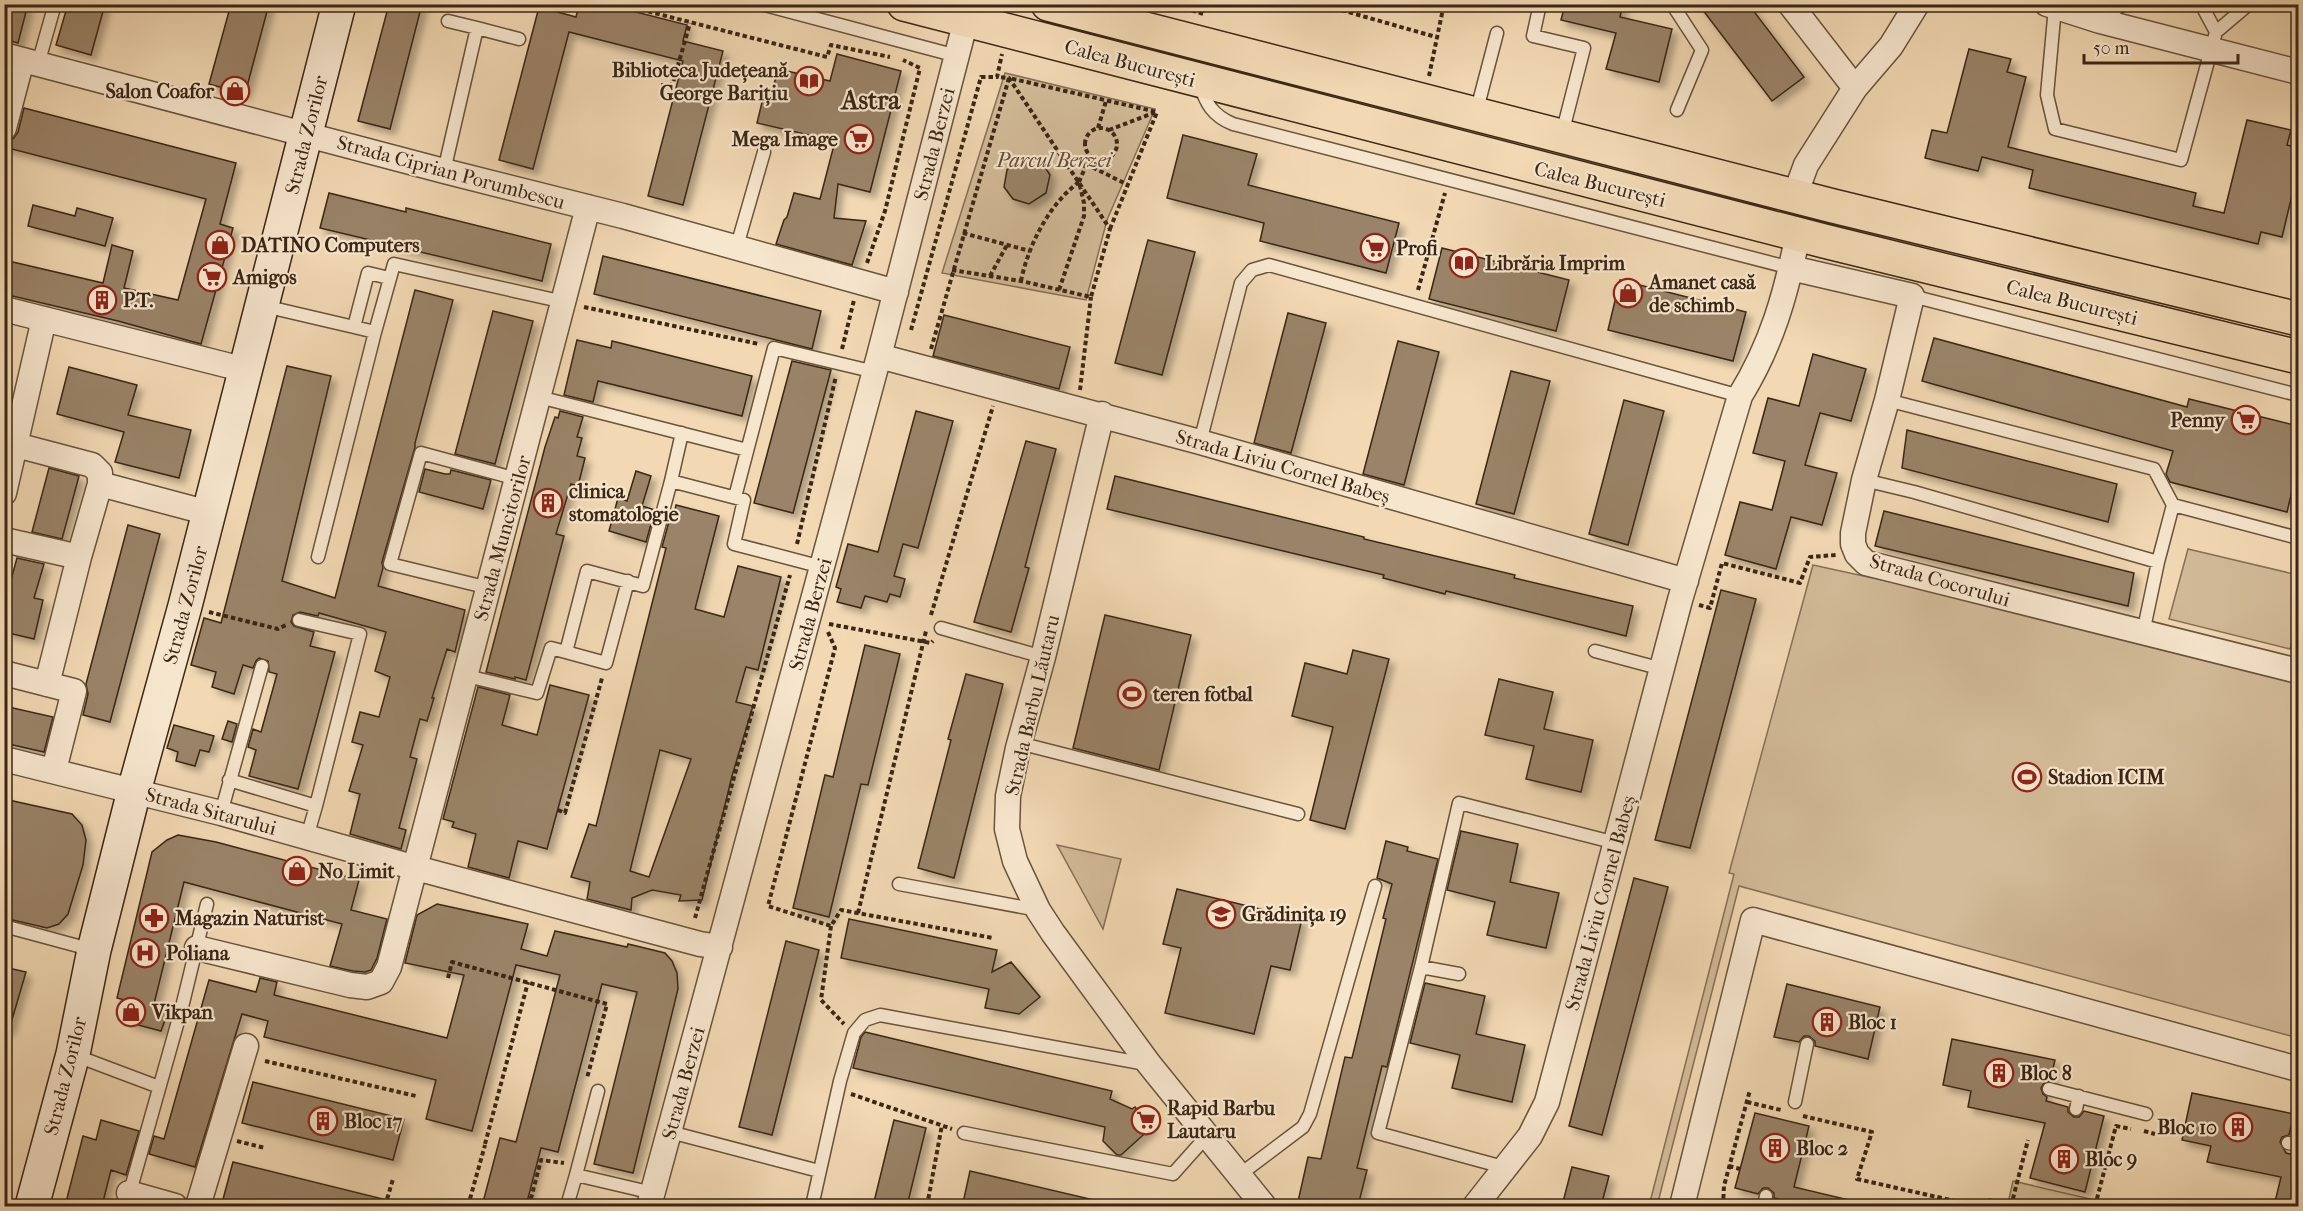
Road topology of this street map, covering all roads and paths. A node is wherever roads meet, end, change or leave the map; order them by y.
1 (55, 4) edge
2 (619, 4) edge
3 (761, 4) edge
4 (904, 4) edge
5 (1048, 4) edge
6 (1320, 4) edge
7 (1444, 4) edge
8 (1540, 4) edge
9 (1672, 4) edge
10 (1790, 4) edge
11 (1917, 4) edge
12 (2123, 4) edge
13 (2201, 4) edge
14 (2248, 4) edge
15 (338, 6) edge
16 (2051, 6) edge
17 (2090, 13) edge
18 (966, 20) junction
19 (448, 21) dead end
20 (690, 22) junction
21 (477, 28) junction
22 (1008, 30) junction
23 (1497, 33) dead end
24 (519, 39) dead end
25 (2214, 41) junction
26 (957, 56) junction
27 (21, 60) edge
28 (920, 68) junction
29 (927, 69) dead end
30 (2298, 72) edge
31 (997, 77) junction
32 (1009, 78) junction
33 (1200, 82) junction
34 (661, 85) dead end
35 (1855, 88) junction
36 (1106, 100) junction
37 (1677, 110) dead end
38 (1157, 112) junction
39 (1476, 114) junction
40 (4, 128) edge
41 (1098, 128) junction
42 (1109, 130) junction
43 (306, 134) junction
44 (1562, 135) junction
45 (764, 152) dead end
46 (1090, 156) junction
47 (1086, 164) junction
48 (444, 171) junction
49 (1449, 180) junction
50 (1079, 182) junction
51 (1128, 185) junction
52 (1795, 195) junction
53 (588, 207) junction
54 (1110, 229) junction
55 (963, 233) junction
56 (1798, 234) junction
57 (1007, 245) junction
58 (737, 246) junction
59 (1030, 251) junction
60 (1791, 268) junction
61 (865, 270) dead end
62 (952, 270) junction
63 (990, 276) junction
64 (389, 278) junction
65 (1021, 281) junction
66 (1059, 290) junction
67 (896, 292) junction
68 (1912, 296) junction
69 (1091, 297) junction
70 (854, 298) dead end
71 (564, 302) junction
72 (1414, 305) junction
73 (263, 306) junction
74 (4, 309) edge
75 (44, 319) junction
76 (2298, 319) edge
77 (354, 327) junction
78 (375, 332) junction
79 (910, 333) dead end
80 (774, 348) junction
81 (2298, 357) edge
82 (839, 363) junction
83 (877, 364) junction
84 (926, 368) junction
85 (246, 370) junction
86 (996, 395) dead end
87 (2298, 395) edge
88 (1740, 396) junction
89 (539, 397) junction
90 (1887, 400) junction
91 (1078, 408) junction
92 (1102, 414) junction
93 (682, 434) junction
94 (1200, 442) junction
95 (16, 445) junction
96 (747, 450) junction
97 (518, 479) junction
98 (1864, 480) junction
99 (671, 481) junction
100 (100, 484) junction
101 (4, 493) edge
102 (735, 497) junction
103 (2173, 506) junction
104 (209, 513) junction
105 (2298, 538) edge
106 (4, 540) edge
107 (1857, 554) junction
108 (79, 557) junction
109 (318, 557) dead end
110 (793, 560) junction
111 (2158, 562) junction
112 (822, 567) junction
113 (628, 581) junction
114 (489, 588) junction
115 (1683, 590) junction
116 (185, 606) junction
117 (930, 619) dead end
118 (299, 620) joint
119 (942, 628) joint
120 (926, 630) dead end
121 (2143, 633) junction
122 (923, 642) junction
123 (1595, 651) dead end
124 (566, 652) junction
125 (1043, 657) junction
126 (606, 663) junction
127 (262, 666) dead end
128 (1662, 669) junction
129 (2298, 671) edge
130 (4, 673) edge
131 (466, 676) junction
132 (47, 684) junction
133 (579, 733) dead end
134 (586, 736) junction
135 (1019, 743) junction
136 (4, 759) edge
137 (54, 770) junction
138 (229, 780) junction
139 (134, 791) junction
140 (316, 806) junction
141 (558, 810) dead end
142 (221, 813) junction
143 (1298, 814) dead end
144 (307, 837) junction
145 (1616, 843) junction
146 (416, 868) junction
147 (899, 885) dead end
148 (1374, 886) dead end
149 (207, 904) dead end
150 (1038, 910) junction
151 (858, 913) junction
152 (695, 918) dead end
153 (4, 926) edge
154 (831, 926) junction
155 (993, 938) dead end
156 (720, 946) junction
157 (197, 948) junction
158 (94, 951) junction
159 (1421, 967) junction
160 (1459, 974) dead end
161 (448, 978) dead end
162 (528, 982) junction
163 (607, 1004) dead end
164 (854, 1033) junction
165 (1807, 1044) dead end
166 (245, 1051) joint
167 (73, 1054) junction
168 (1149, 1064) junction
169 (2298, 1069) edge
170 (159, 1087) junction
171 (2049, 1089) dead end
172 (839, 1090) junction
173 (1750, 1090) dead end
174 (598, 1091) dead end
175 (416, 1096) dead end
176 (2079, 1096) junction
177 (1747, 1102) junction
178 (1795, 1102) dead end
179 (2076, 1109) dead end
180 (2146, 1113) dead end
181 (942, 1125) junction
182 (2133, 1129) dead end
183 (2141, 1131) dead end
184 (669, 1132) junction
185 (964, 1133) joint
186 (2155, 1134) dead end
187 (1206, 1137) junction
188 (2028, 1140) dead end
189 (565, 1160) dead end
190 (1730, 1166) junction
191 (1507, 1168) junction
192 (1740, 1169) dead end
193 (819, 1171) junction
194 (576, 1175) junction
195 (1238, 1176) junction
196 (393, 1179) dead end
197 (128, 1200) edge
198 (651, 1200) edge
199 (33, 1206) edge
200 (175, 1206) edge
201 (198, 1206) edge
202 (385, 1206) edge
203 (468, 1206) edge
204 (529, 1206) edge
205 (567, 1206) edge
206 (812, 1206) edge
207 (927, 1206) edge
208 (1264, 1206) edge
209 (1475, 1206) edge
210 (1682, 1206) edge
211 (1723, 1206) edge
212 (1977, 1206) edge
213 (2011, 1206) edge
214 (2095, 1206) edge

1 - 27 lane
2 - 20 path
3 - 26 lane
4 - 18 main road, Calea București
5 - 39 main road, Calea București
6 - 7 path
8 - 44 lane
9 - 37 lane
10 - 35 street
11 - 35 street
12 - 17 lane
13 - 25 lane
14 - 25 lane
15 - 43 street, Strada Zorilor
16 - 17 street
16 - 25 lane
17 - 25 street
18 - 22 main road, Calea București
18 - 26 street, Strada Berzei
19 - 21 lane
20 - 28 path
20 - 34 path
21 - 24 lane
21 - 48 lane
22 - 31 path
22 - 33 main road, Calea București
23 - 39 lane
25 - 30 street
26 - 67 street, Strada Berzei
27 - 40 street
27 - 43 street, Strada Ciprian Porumbescu
28 - 29 path
28 - 61 path
31 - 32 path
31 - 79 path
32 - 36 path
32 - 50 path
32 - 55 path
33 - 49 lane
33 - 56 main road, Calea București
35 - 52 street
36 - 38 path
36 - 41 path
38 - 42 path
38 - 51 path
39 - 44 main road, Calea București
41 - 42 path
41 - 46 path
42 - 46 path
43 - 48 street, Strada Ciprian Porumbescu
43 - 73 street, Strada Zorilor
44 - 52 main road, Calea București
45 - 58 lane
46 - 47 path
47 - 50 path
47 - 51 path
48 - 53 street, Strada Ciprian Porumbescu
49 - 60 lane
49 - 72 path
50 - 54 path
50 - 59 path
50 - 66 path
51 - 54 path
52 - 76 main road, Calea București
53 - 58 street, Strada Ciprian Porumbescu
53 - 71 street, Strada Muncitorilor
54 - 69 path
55 - 57 path
55 - 62 path
56 - 60 street, Strada Liviu Cornel Babeș
56 - 81 main road, Calea București
57 - 59 path
57 - 63 path
58 - 67 street, Strada Ciprian Porumbescu
59 - 65 path
60 - 68 street
60 - 88 street, Strada Liviu Cornel Babeș
62 - 63 path
62 - 84 path
63 - 65 path
64 - 71 lane
64 - 77 lane
64 - 78 lane
65 - 66 path
66 - 69 path
67 - 83 street, Strada Berzei
68 - 87 lane
68 - 90 street, Strada Cocorului
69 - 91 path
70 - 82 path
71 - 80 path
71 - 89 street, Strada Muncitorilor
72 - 88 lane
72 - 94 lane
73 - 77 lane
73 - 85 street, Strada Zorilor
74 - 75 street
75 - 85 street
75 - 95 street
77 - 78 lane
78 - 109 lane
80 - 82 lane
80 - 96 lane
82 - 83 lane
82 - 110 path
83 - 84 street, Strada Liviu Cornel Babeș
83 - 112 street, Strada Berzei
84 - 91 street, Strada Liviu Cornel Babeș
85 - 104 street, Strada Zorilor
86 - 117 path
88 - 115 street, Strada Liviu Cornel Babeș
89 - 93 lane
89 - 97 street, Strada Muncitorilor
90 - 98 street, Strada Cocorului
90 - 103 lane
91 - 92 street, Strada Liviu Cornel Babeș
92 - 94 street, Strada Liviu Cornel Babeș
92 - 125 street, Strada Barbu Lăutaru
93 - 96 lane
93 - 99 lane
94 - 115 street, Strada Liviu Cornel Babeș
95 - 100 street
95 - 101 street
96 - 102 lane
97 - 114 street, Strada Muncitorilor
97 - 114 lane
98 - 107 street, Strada Cocorului
98 - 111 lane
99 - 102 lane
99 - 113 lane
100 - 104 street
100 - 108 street
102 - 110 lane
103 - 105 lane
103 - 111 lane
104 - 116 street, Strada Zorilor
106 - 108 street
107 - 115 path
107 - 121 street, Strada Cocorului
108 - 132 street
110 - 112 lane
110 - 152 path
111 - 121 lane
112 - 156 street, Strada Berzei
113 - 124 lane
113 - 126 lane
114 - 131 street, Strada Muncitorilor
115 - 128 street, Strada Liviu Cornel Babeș
116 - 118 path
116 - 139 street, Strada Zorilor
118 - 140 lane
119 - 122 path
119 - 125 lane
120 - 122 path
121 - 129 street, Strada Cocorului
122 - 151 path
122 - 154 path
123 - 128 lane
124 - 126 lane
124 - 131 lane
125 - 135 street, Strada Barbu Lăutaru
126 - 134 path
127 - 138 lane
128 - 145 street, Strada Liviu Cornel Babeș
130 - 132 street
131 - 146 street, Strada Muncitorilor
132 - 137 street
133 - 134 path
134 - 141 path
135 - 143 lane
135 - 150 street, Strada Barbu Lăutaru
136 - 137 street, Strada Sitarului
137 - 139 street, Strada Sitarului
138 - 140 lane
138 - 142 lane
139 - 142 street, Strada Sitarului
139 - 158 street, Strada Zorilor
140 - 144 lane
142 - 144 street, Strada Sitarului
144 - 146 street, Strada Sitarului
145 - 159 lane
145 - 191 street, Strada Liviu Cornel Babeș
146 - 156 street, Strada Sitarului
146 - 157 street
147 - 150 lane
148 - 195 lane
149 - 157 lane
150 - 168 street, Strada Barbu Lăutaru
151 - 154 path
151 - 155 path
153 - 158 lane
154 - 164 path
156 - 184 street, Strada Berzei
157 - 170 lane
158 - 167 street, Strada Zorilor
159 - 160 lane
159 - 191 lane
161 - 162 path
162 - 163 path
162 - 203 path
164 - 168 lane
164 - 172 lane
165 - 178 lane
166 - 175 path
166 - 201 street
167 - 170 lane
167 - 199 street, Strada Zorilor
168 - 187 street, Strada Barbu Lăutaru
169 - 210 street
170 - 197 lane
171 - 176 lane
172 - 181 path
172 - 193 lane
173 - 177 path
174 - 194 lane
176 - 179 lane
176 - 180 lane
177 - 190 path
177 - 212 path
181 - 185 path
181 - 207 path
182 - 214 path
183 - 186 path
184 - 193 lane
184 - 198 street, Strada Berzei
185 - 187 lane
187 - 195 street, Strada Barbu Lăutaru
188 - 213 path
189 - 204 path
190 - 192 path
190 - 211 path
191 - 209 street, Strada Liviu Cornel Babeș
193 - 206 lane
194 - 198 lane
194 - 205 lane
195 - 208 street, Strada Barbu Lăutaru
196 - 202 path
197 - 200 street

